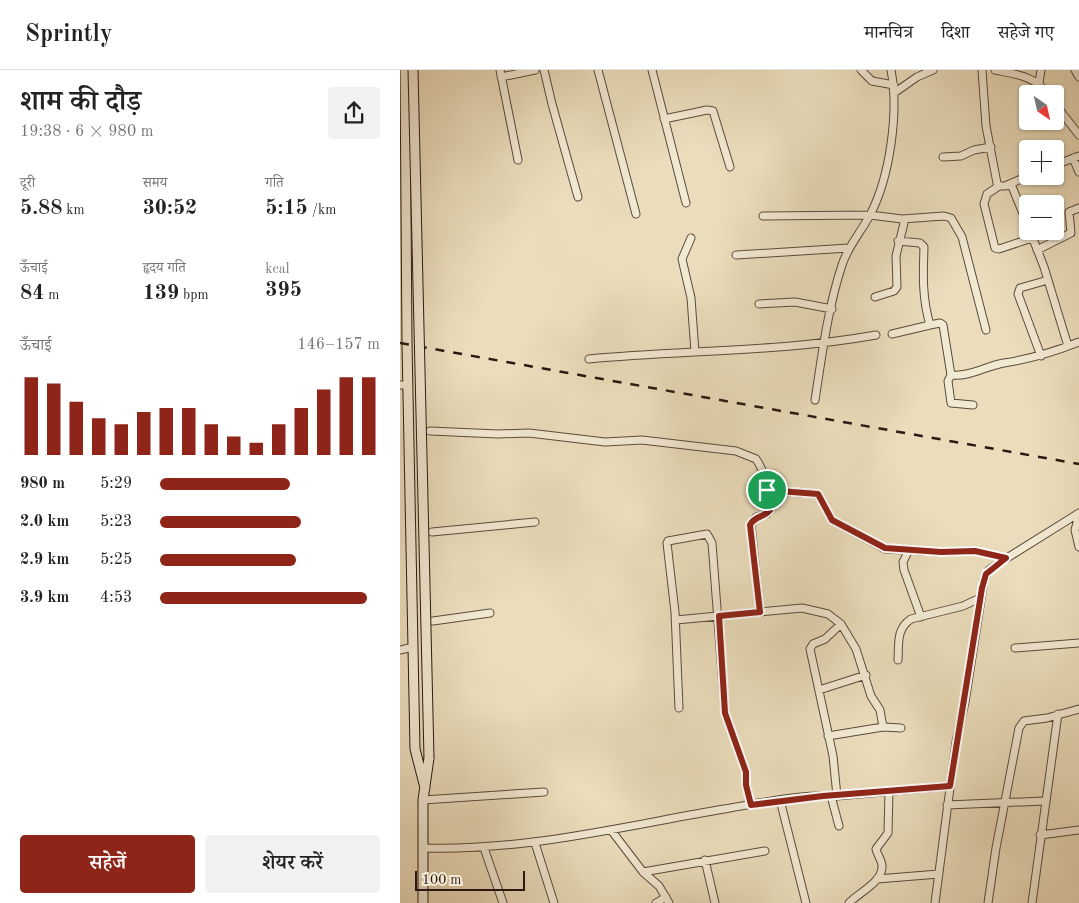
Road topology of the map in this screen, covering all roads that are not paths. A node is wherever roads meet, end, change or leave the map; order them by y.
1 (405, 70) edge
2 (413, 70) edge
3 (535, 70) edge
4 (544, 70) edge
5 (598, 70) edge
6 (652, 70) edge
7 (861, 70) edge
8 (891, 70) edge
9 (933, 70) edge
10 (982, 70) edge
11 (995, 70) edge
12 (1041, 70) edge
13 (1075, 70) edge
14 (500, 74) edge
15 (1079, 77) edge
16 (1039, 83) joint
17 (894, 89) junction
18 (1064, 116) edge
19 (664, 119) junction
20 (1079, 135) edge
21 (991, 147) junction
22 (1076, 157) edge
23 (943, 158) dead end
24 (518, 160) dead end
25 (1064, 162) edge
26 (730, 167) dead end
27 (1079, 172) edge
28 (1019, 180) edge
29 (1011, 184) junction
30 (999, 186) junction
31 (578, 197) dead end
32 (686, 203) dead end
33 (1019, 204) edge
34 (1079, 208) edge
35 (636, 214) dead end
36 (870, 215) junction
37 (763, 216) dead end
38 (902, 219) junction
39 (691, 238) dead end
40 (1020, 240) edge
41 (1033, 240) edge
42 (898, 241) junction
43 (849, 248) junction
44 (1037, 250) junction
45 (736, 255) dead end
46 (403, 277) edge
47 (1048, 280) junction
48 (875, 297) dead end
49 (759, 304) dead end
50 (832, 308) junction
51 (930, 325) junction
52 (986, 330) dead end
53 (892, 334) dead end
54 (876, 335) dead end
55 (1079, 342) edge
56 (825, 344) junction
57 (1068, 346) junction
58 (695, 352) junction
59 (1041, 356) junction
60 (589, 359) dead end
61 (951, 375) junction
62 (404, 385) edge
63 (815, 400) dead end
64 (973, 405) dead end
65 (430, 431) dead end
66 (767, 490) junction
67 (1079, 514) edge
68 (535, 522) dead end
69 (432, 532) dead end
70 (1079, 547) edge
71 (909, 550) junction
72 (1006, 558) junction
73 (980, 598) junction
74 (760, 612) junction
75 (490, 613) dead end
76 (719, 616) junction
77 (921, 617) junction
78 (676, 620) junction
79 (433, 621) dead end
80 (841, 624) junction
81 (1079, 643) edge
82 (413, 647) junction
83 (1015, 648) dead end
84 (400, 650) edge
85 (898, 660) dead end
86 (866, 675) junction
87 (819, 690) junction
88 (679, 708) dead end
89 (1079, 709) edge
90 (1058, 714) junction
91 (883, 727) junction
92 (901, 728) dead end
93 (828, 736) junction
94 (950, 786) junction
95 (425, 788) junction
96 (889, 791) junction
97 (544, 792) dead end
98 (834, 796) junction
99 (423, 800) junction
100 (780, 800) junction
101 (1045, 801) junction
102 (1004, 802) junction
103 (751, 805) junction
104 (947, 805) junction
105 (839, 826) dead end
106 (611, 830) junction
107 (1079, 830) edge
108 (1040, 835) junction
109 (534, 842) junction
110 (424, 848) junction
111 (484, 848) junction
112 (765, 851) dead end
113 (705, 860) junction
114 (643, 872) junction
115 (939, 874) junction
116 (877, 879) junction
117 (667, 900) edge
118 (423, 903) edge
119 (503, 903) edge
120 (554, 903) edge
121 (656, 903) edge
122 (715, 903) edge
123 (806, 903) edge
124 (849, 903) edge
125 (935, 903) edge
126 (988, 903) edge
127 (1032, 903) edge

1 - 46 street
2 - 95 street, bridge
3 - 14 street
4 - 31 street
5 - 35 street
6 - 19 street
7 - 17 street
8 - 17 street
9 - 17 street
10 - 21 street
11 - 16 street
12 - 16 street
13 - 15 street
14 - 24 street
17 - 36 street
18 - 20 street
19 - 26 street
19 - 32 street
21 - 23 street
21 - 30 street
22 - 25 street
22 - 27 street
28 - 29 street
29 - 30 street
29 - 33 street
30 - 40 street
34 - 44 street
36 - 37 street
36 - 38 street
36 - 43 street
38 - 42 street
38 - 52 street
39 - 58 street
41 - 44 street
42 - 48 street
42 - 51 street
43 - 45 street
43 - 50 street
44 - 47 street
46 - 62 street
47 - 57 street
47 - 59 street
49 - 50 street
50 - 56 street
51 - 53 street
51 - 61 street
54 - 56 street
55 - 57 street
56 - 58 street
56 - 63 street
57 - 59 street
58 - 60 street
59 - 61 street
61 - 64 street
62 - 82 street
65 - 66 street
66 - 71 street
66 - 74 street
67 - 70 street
67 - 72 street
68 - 69 street
71 - 72 street
71 - 77 street
72 - 73 street
73 - 77 street
73 - 94 street
74 - 76 street
74 - 80 street
75 - 79 street
76 - 78 street
76 - 78 street
76 - 103 street
77 - 85 street
78 - 88 street
80 - 86 street
80 - 87 street
81 - 83 street
82 - 84 street
82 - 95 street
86 - 87 street
86 - 91 street
87 - 93 street
89 - 90 street
90 - 101 street
90 - 102 street
91 - 92 street
91 - 93 street
93 - 98 street
94 - 96 street
94 - 104 street
95 - 99 street
96 - 98 street
96 - 116 street
97 - 99 street
98 - 100 street
98 - 105 street
99 - 110 street
100 - 103 street
100 - 123 street
101 - 102 street
101 - 108 street
102 - 104 street
102 - 126 street
103 - 106 street
104 - 115 street
106 - 109 street
106 - 114 street
107 - 108 street
108 - 127 street
109 - 111 street
109 - 120 street
110 - 111 street
110 - 118 street
111 - 119 street
112 - 113 street
113 - 114 street
113 - 122 street
114 - 117 street
115 - 116 street
115 - 125 street
116 - 124 street
117 - 121 street

